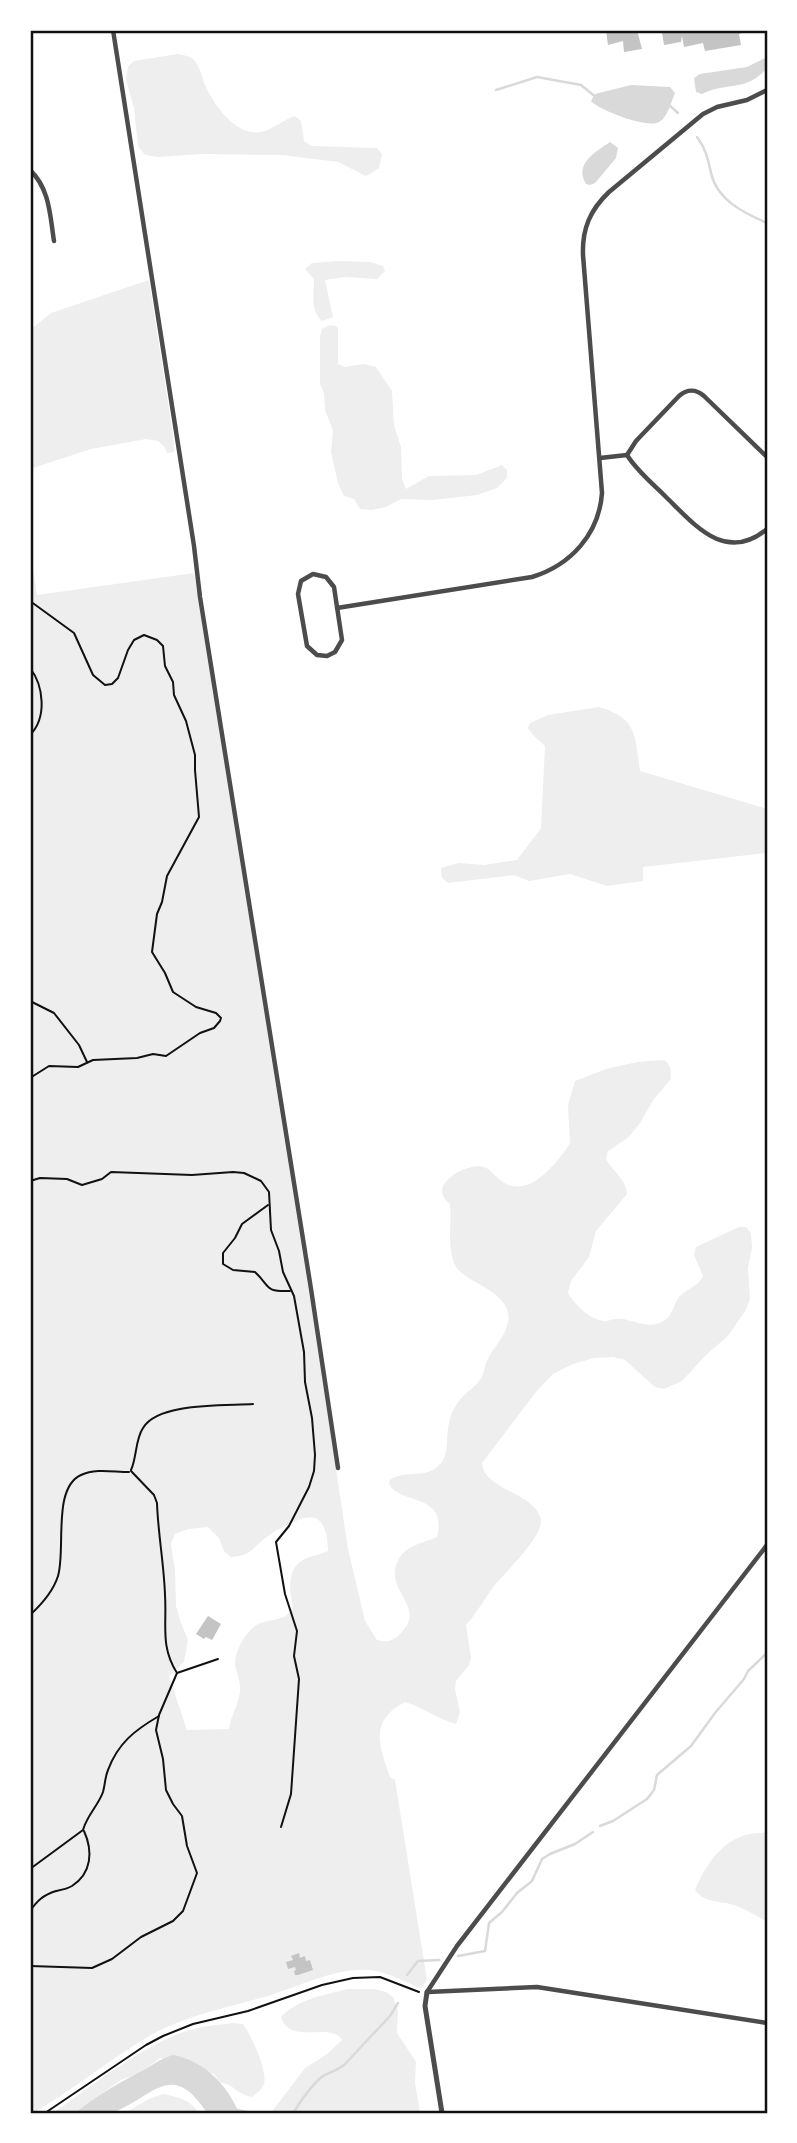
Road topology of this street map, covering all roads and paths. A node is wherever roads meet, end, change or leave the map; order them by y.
1 (113, 30) edge
2 (767, 90) edge
3 (30, 170) edge
4 (54, 241) dead end
5 (627, 456) junction
6 (767, 457) edge
7 (600, 458) junction
8 (767, 529) edge
9 (30, 601) edge
10 (337, 608) junction
11 (30, 668) edge
12 (30, 735) edge
13 (30, 1001) edge
14 (88, 1063) junction
15 (30, 1078) edge
16 (30, 1181) edge
17 (269, 1204) junction
18 (291, 1290) junction
19 (253, 1404) dead end
20 (338, 1468) dead end
21 (131, 1471) junction
22 (767, 1545) edge
23 (30, 1615) edge
24 (218, 1659) dead end
25 (177, 1673) junction
26 (159, 1715) junction
27 (281, 1827) dead end
28 (83, 1830) junction
29 (30, 1869) edge
30 (30, 1911) edge
31 (30, 1966) edge
32 (415, 1991) dead end
33 (427, 1992) junction
34 (767, 2023) edge
35 (46, 2113) edge
36 (442, 2113) edge

1 - 20 street
2 - 7 street
3 - 4 street
5 - 6 street
5 - 7 street
5 - 8 street
7 - 10 street
9 - 14 path
10 - 10 street
11 - 12 path
13 - 14 path
14 - 15 path
16 - 17 path
17 - 18 path
17 - 18 path
18 - 27 path
19 - 21 path
21 - 23 path
21 - 25 path
22 - 33 street
24 - 25 path
25 - 26 path
26 - 28 path
26 - 31 path
28 - 29 path
28 - 30 path
32 - 35 path
33 - 34 street
33 - 36 street

